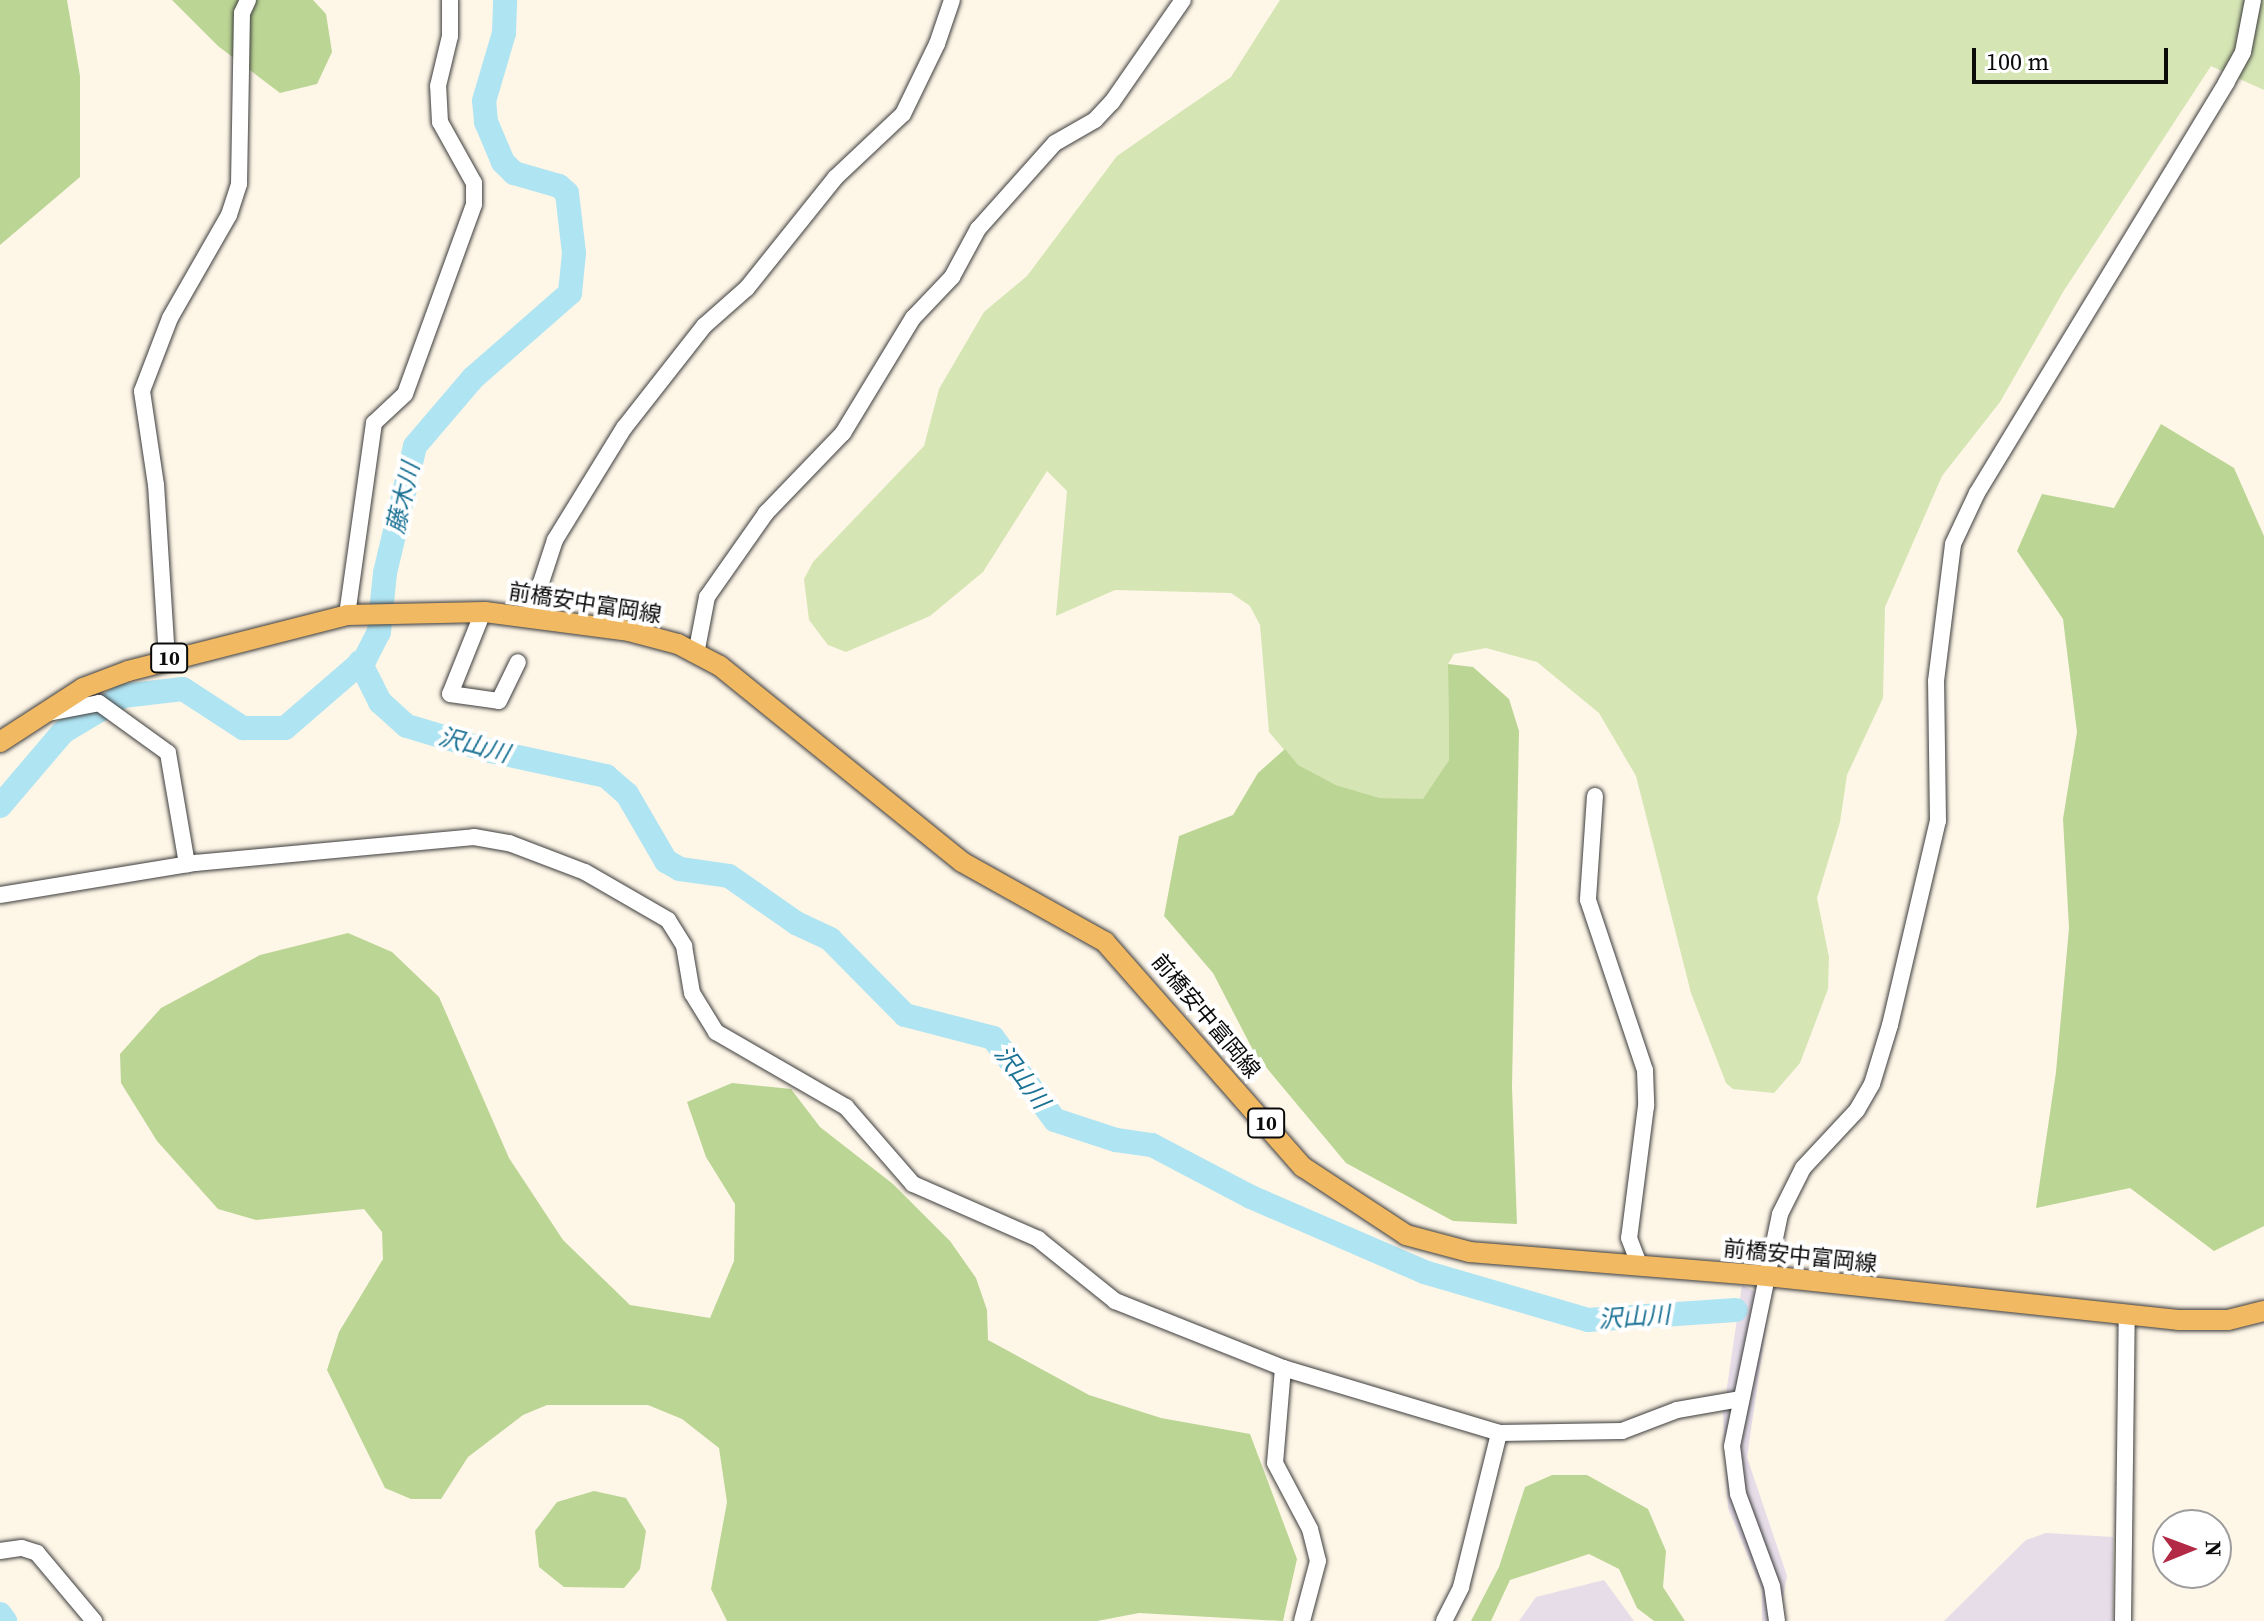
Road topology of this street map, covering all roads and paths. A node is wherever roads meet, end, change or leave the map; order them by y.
1 (248, 0) edge
2 (450, 0) edge
3 (952, 0) edge
4 (1183, 0) edge
5 (2253, 0) edge
6 (483, 612) junction
7 (351, 615) junction
8 (530, 616) junction
9 (696, 654) junction
10 (167, 659) junction
11 (518, 662) dead end
12 (43, 714) junction
13 (0, 742) edge
14 (1595, 796) dead end
15 (187, 864) junction
16 (0, 895) edge
17 (1640, 1266) junction
18 (1767, 1276) junction
19 (2264, 1311) edge
20 (2127, 1313) junction
21 (1283, 1368) junction
22 (1741, 1399) junction
23 (1499, 1433) junction
24 (0, 1551) edge
25 (94, 1621) edge
26 (1302, 1621) edge
27 (1444, 1621) edge
28 (1777, 1621) edge
29 (2123, 1621) edge

1 - 10 street
2 - 7 street
3 - 8 street
4 - 9 street
5 - 18 street
6 - 7 main road, 前橋安中富岡線 / 10
6 - 8 main road, 前橋安中富岡線 / 10
6 - 11 street
7 - 10 main road, 10
8 - 9 main road, 前橋安中富岡線 / 10
9 - 17 main road, 前橋安中富岡線 / 10
10 - 12 main road, 10
12 - 13 main road, 10
12 - 15 street
14 - 17 street
15 - 16 street
15 - 21 street
17 - 18 main road, 前橋安中富岡線 / 10
18 - 20 main road, 前橋安中富岡線 / 10
18 - 22 street
19 - 20 main road, 前橋安中富岡線 / 10
20 - 29 street
21 - 23 street
21 - 26 street
22 - 23 street
22 - 28 street
23 - 27 street
24 - 25 street

